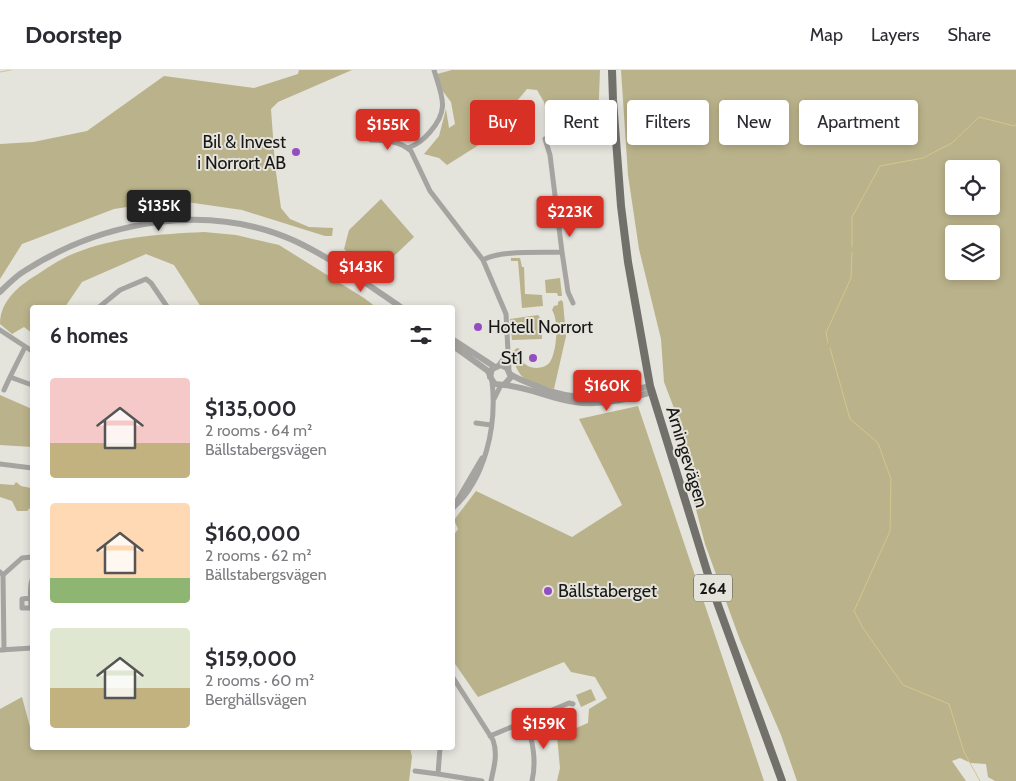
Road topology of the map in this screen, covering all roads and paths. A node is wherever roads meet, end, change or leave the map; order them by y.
1 (434, 70) edge
2 (612, 70) edge
3 (371, 140) dead end
4 (547, 145) edge
5 (408, 148) junction
6 (562, 252) junction
7 (483, 260) junction
8 (0, 293) edge
9 (573, 303) dead end
10 (102, 305) edge
11 (166, 305) edge
12 (398, 305) edge
13 (1, 330) edge
14 (455, 341) edge
15 (25, 347) junction
16 (455, 347) edge
17 (30, 350) edge
18 (508, 354) junction
19 (496, 366) junction
20 (510, 372) junction
21 (10, 377) junction
22 (491, 379) junction
23 (30, 384) edge
24 (503, 385) junction
25 (651, 389) junction
26 (4, 390) dead end
27 (544, 392) junction
28 (493, 402) junction
29 (476, 423) dead end
30 (491, 425) junction
31 (0, 464) edge
32 (30, 468) edge
33 (455, 506) edge
34 (30, 557) edge
35 (2, 574) edge
36 (2, 599) edge
37 (30, 648) edge
38 (2, 650) edge
39 (455, 681) edge
40 (573, 704) dead end
41 (527, 721) junction
42 (490, 736) junction
43 (440, 750) edge
44 (415, 772) dead end
45 (438, 774) junction
46 (482, 781) edge
47 (491, 781) edge
48 (532, 781) edge
49 (782, 781) edge

1 - 5 street
2 - 25 main road, Arningevägen / 264
3 - 5 street
4 - 6 street
5 - 7 street
6 - 7 street
6 - 9 street
7 - 18 street
8 - 12 street
10 - 11 street
13 - 15 street
14 - 19 street
15 - 17 street
15 - 21 street
16 - 22 street
18 - 19 street
18 - 20 street
19 - 20 street
19 - 22 street
20 - 24 street
20 - 27 street
21 - 23 street
21 - 26 street
22 - 24 street
22 - 28 street
24 - 27 street
24 - 28 street
25 - 27 street
25 - 49 main road, Arningevägen / 264
28 - 30 street
29 - 30 street
30 - 33 street
31 - 32 street
34 - 35 street
35 - 36 street
36 - 38 street
37 - 38 street
39 - 42 street
40 - 41 street
41 - 42 street
41 - 48 street
42 - 47 street
43 - 45 street
44 - 45 street
45 - 46 street

